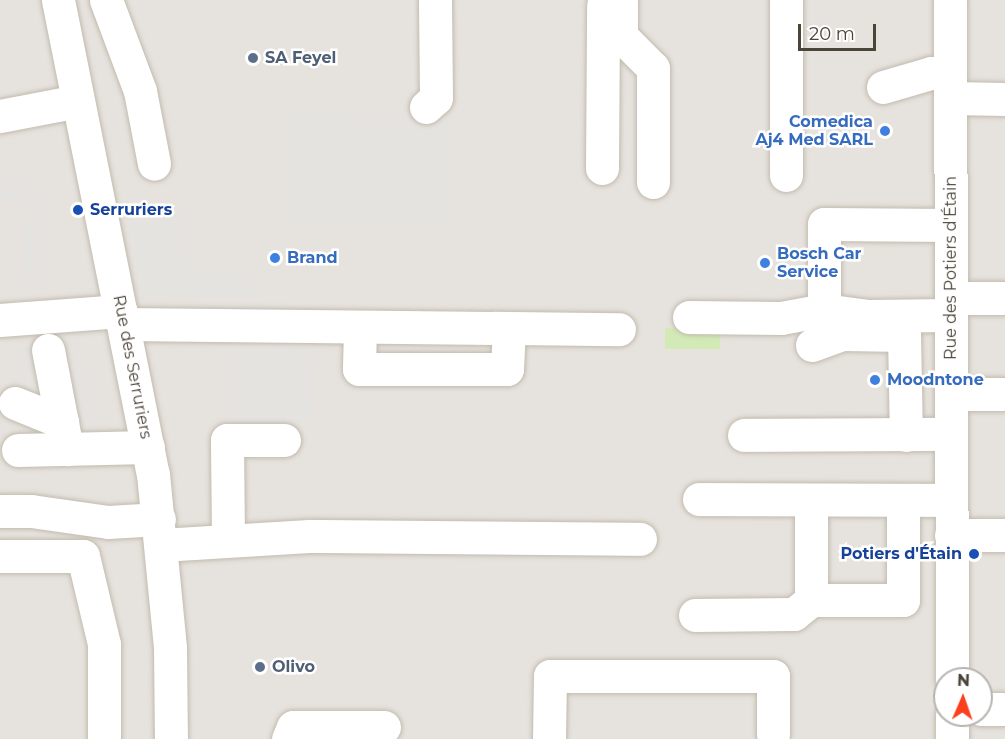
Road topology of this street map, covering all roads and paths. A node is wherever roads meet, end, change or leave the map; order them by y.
1 (435, 0) edge
2 (603, 0) edge
3 (621, 0) edge
4 (786, 0) edge
5 (950, 0) edge
6 (108, 9) edge
7 (60, 13) edge
8 (951, 86) junction
9 (883, 87) dead end
10 (1005, 99) edge
11 (78, 101) junction
12 (426, 107) dead end
13 (0, 116) edge
14 (154, 164) dead end
15 (602, 168) dead end
16 (786, 175) dead end
17 (653, 182) dead end
18 (951, 225) junction
19 (1005, 298) edge
20 (951, 306) junction
21 (824, 310) junction
22 (689, 317) dead end
23 (122, 318) junction
24 (0, 320) edge
25 (619, 329) dead end
26 (812, 345) dead end
27 (48, 350) dead end
28 (951, 394) junction
29 (1005, 394) edge
30 (15, 404) dead end
31 (951, 434) junction
32 (744, 435) dead end
33 (906, 435) junction
34 (64, 436) junction
35 (284, 440) dead end
36 (148, 447) junction
37 (18, 450) dead end
38 (699, 499) dead end
39 (811, 500) junction
40 (903, 500) junction
41 (951, 500) junction
42 (0, 511) edge
43 (160, 532) junction
44 (951, 535) junction
45 (1005, 535) edge
46 (228, 538) junction
47 (640, 539) dead end
48 (0, 556) edge
49 (951, 572) junction
50 (903, 573) junction
51 (811, 600) junction
52 (695, 615) dead end
53 (952, 667) edge
54 (384, 727) dead end
55 (773, 734) dead end
56 (104, 739) edge
57 (171, 739) edge
58 (288, 739) edge
59 (549, 739) edge

1 - 12 street
2 - 15 street
3 - 17 street
4 - 16 street
5 - 8 street, Rue des Potiers d'Étain
6 - 7 street
6 - 14 street
7 - 11 street, Rue des Serruriers
8 - 9 street
8 - 10 street
8 - 18 street, Rue des Potiers d'Étain
11 - 13 street
11 - 23 street, Rue des Serruriers
18 - 20 street, Rue des Potiers d'Étain
18 - 21 street
19 - 20 street
20 - 21 street
20 - 28 street, Rue des Potiers d'Étain
21 - 22 street
23 - 24 street
23 - 25 street
23 - 36 street, Rue des Serruriers
26 - 33 street
27 - 34 street
28 - 29 street
28 - 31 street, Rue des Potiers d'Étain
30 - 34 street
31 - 33 street
31 - 41 street, Rue des Potiers d'Étain
32 - 33 street
34 - 36 street
34 - 37 street
35 - 46 street
36 - 43 street, Rue des Serruriers
38 - 39 street
39 - 40 street
39 - 51 street
40 - 41 street
40 - 50 street
41 - 44 street, Rue des Potiers d'Étain
42 - 43 street
43 - 46 street
43 - 57 street, Rue des Serruriers
44 - 45 street
44 - 49 street, Rue des Potiers d'Étain
46 - 47 street
48 - 56 street
49 - 50 street
49 - 53 street, Rue des Potiers d'Étain
50 - 51 street
51 - 52 street
54 - 58 street
55 - 59 street

